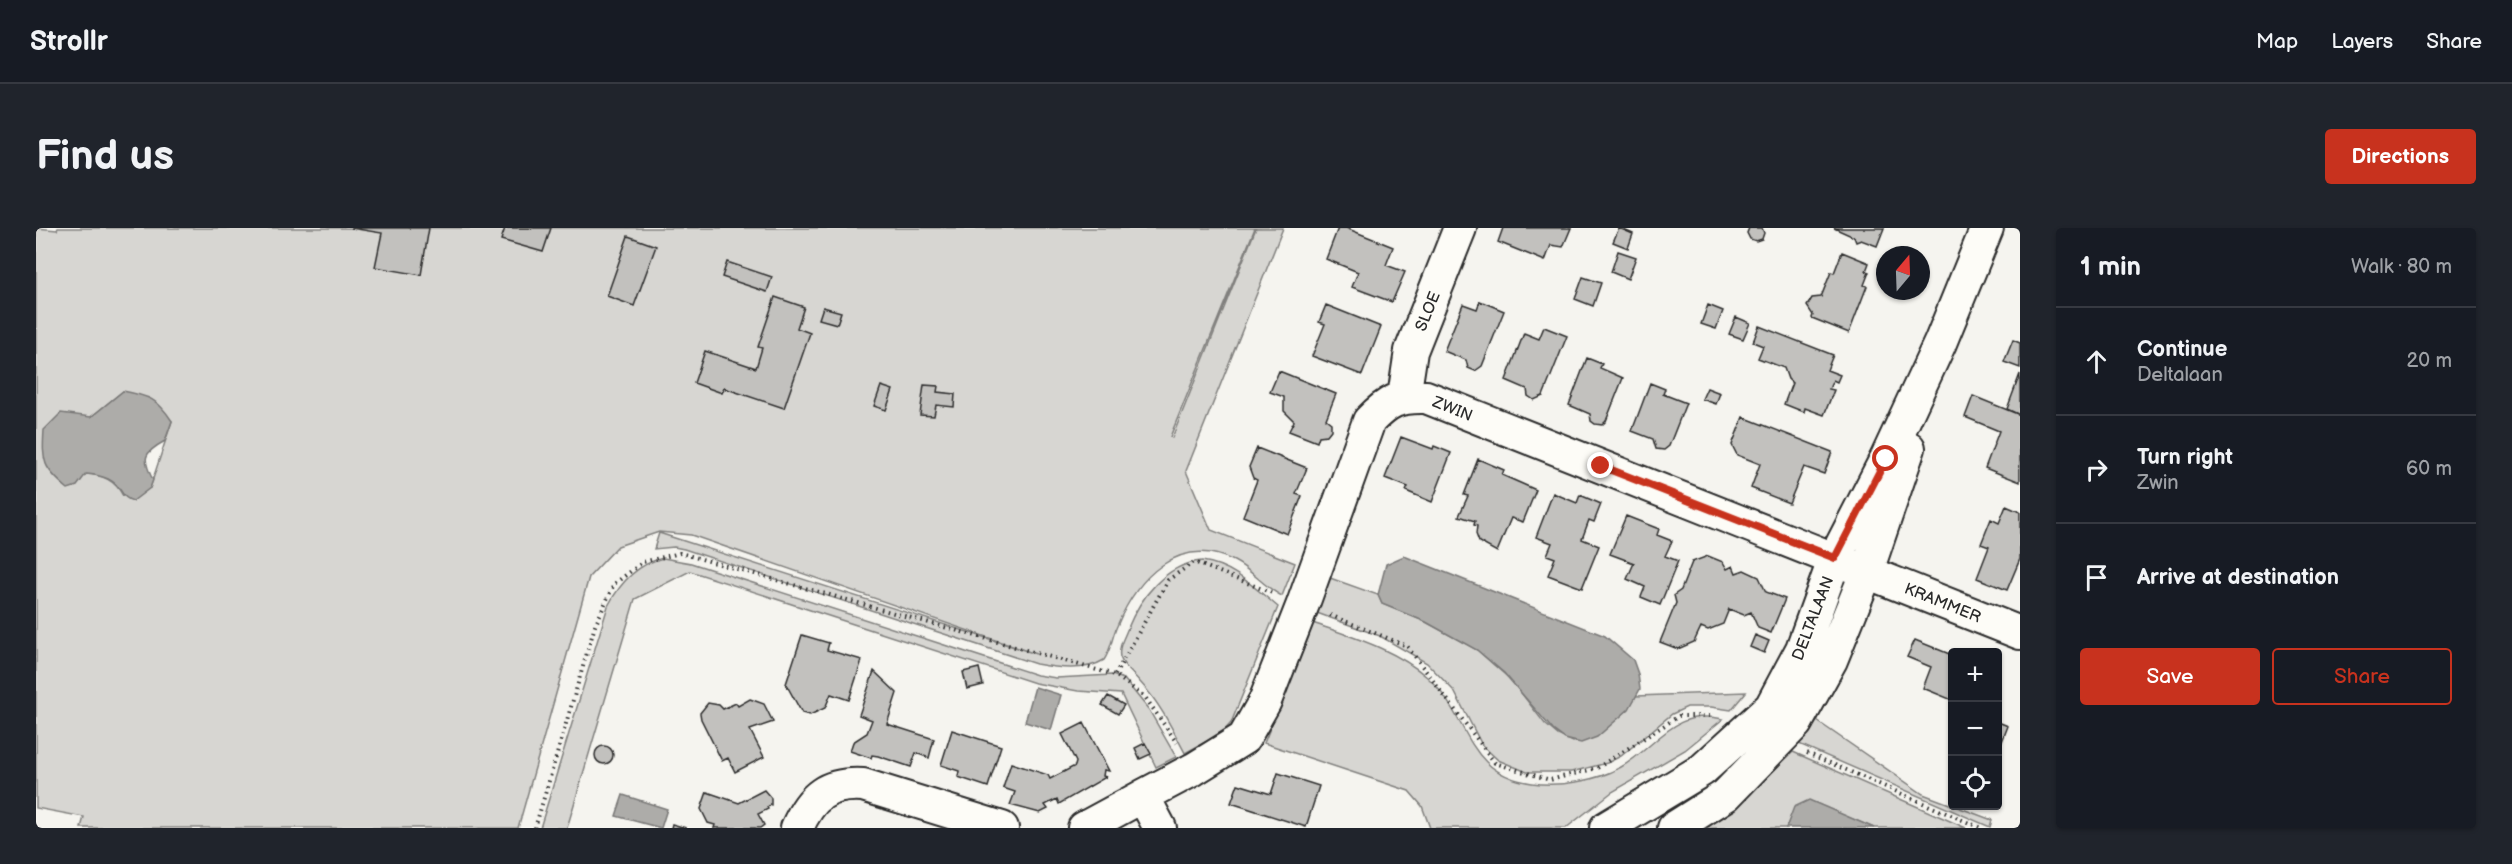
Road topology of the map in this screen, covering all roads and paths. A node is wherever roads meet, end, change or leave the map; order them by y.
1 (1460, 228) edge
2 (1987, 228) edge
3 (1940, 344) junction
4 (1404, 396) junction
5 (1835, 558) junction
6 (1867, 571) junction
7 (1303, 604) junction
8 (2020, 633) edge
9 (1114, 675) junction
10 (1752, 724) junction
11 (1779, 740) junction
12 (1194, 769) junction
13 (1143, 796) junction
14 (535, 828) edge
15 (797, 828) edge
16 (1002, 828) edge
17 (1084, 828) edge
18 (1160, 828) edge
19 (1606, 828) edge
20 (1674, 828) edge
21 (1981, 828) edge

1 - 4 street, SLOE
2 - 3 street, DELTALAAN
3 - 5 street, DELTALAAN
3 - 6 street, DELTALAAN
4 - 5 street, ZWIN
4 - 7 street
5 - 6 street, ZWIN
5 - 10 street, DELTALAAN
6 - 8 street, KRAMMER
6 - 11 street, DELTALAAN
7 - 9 path
7 - 10 path
7 - 12 street
9 - 12 path
9 - 14 path
10 - 19 street, DELTALAAN
11 - 20 street, DELTALAAN
11 - 21 path
12 - 13 street
13 - 17 street
13 - 18 street
15 - 16 street

